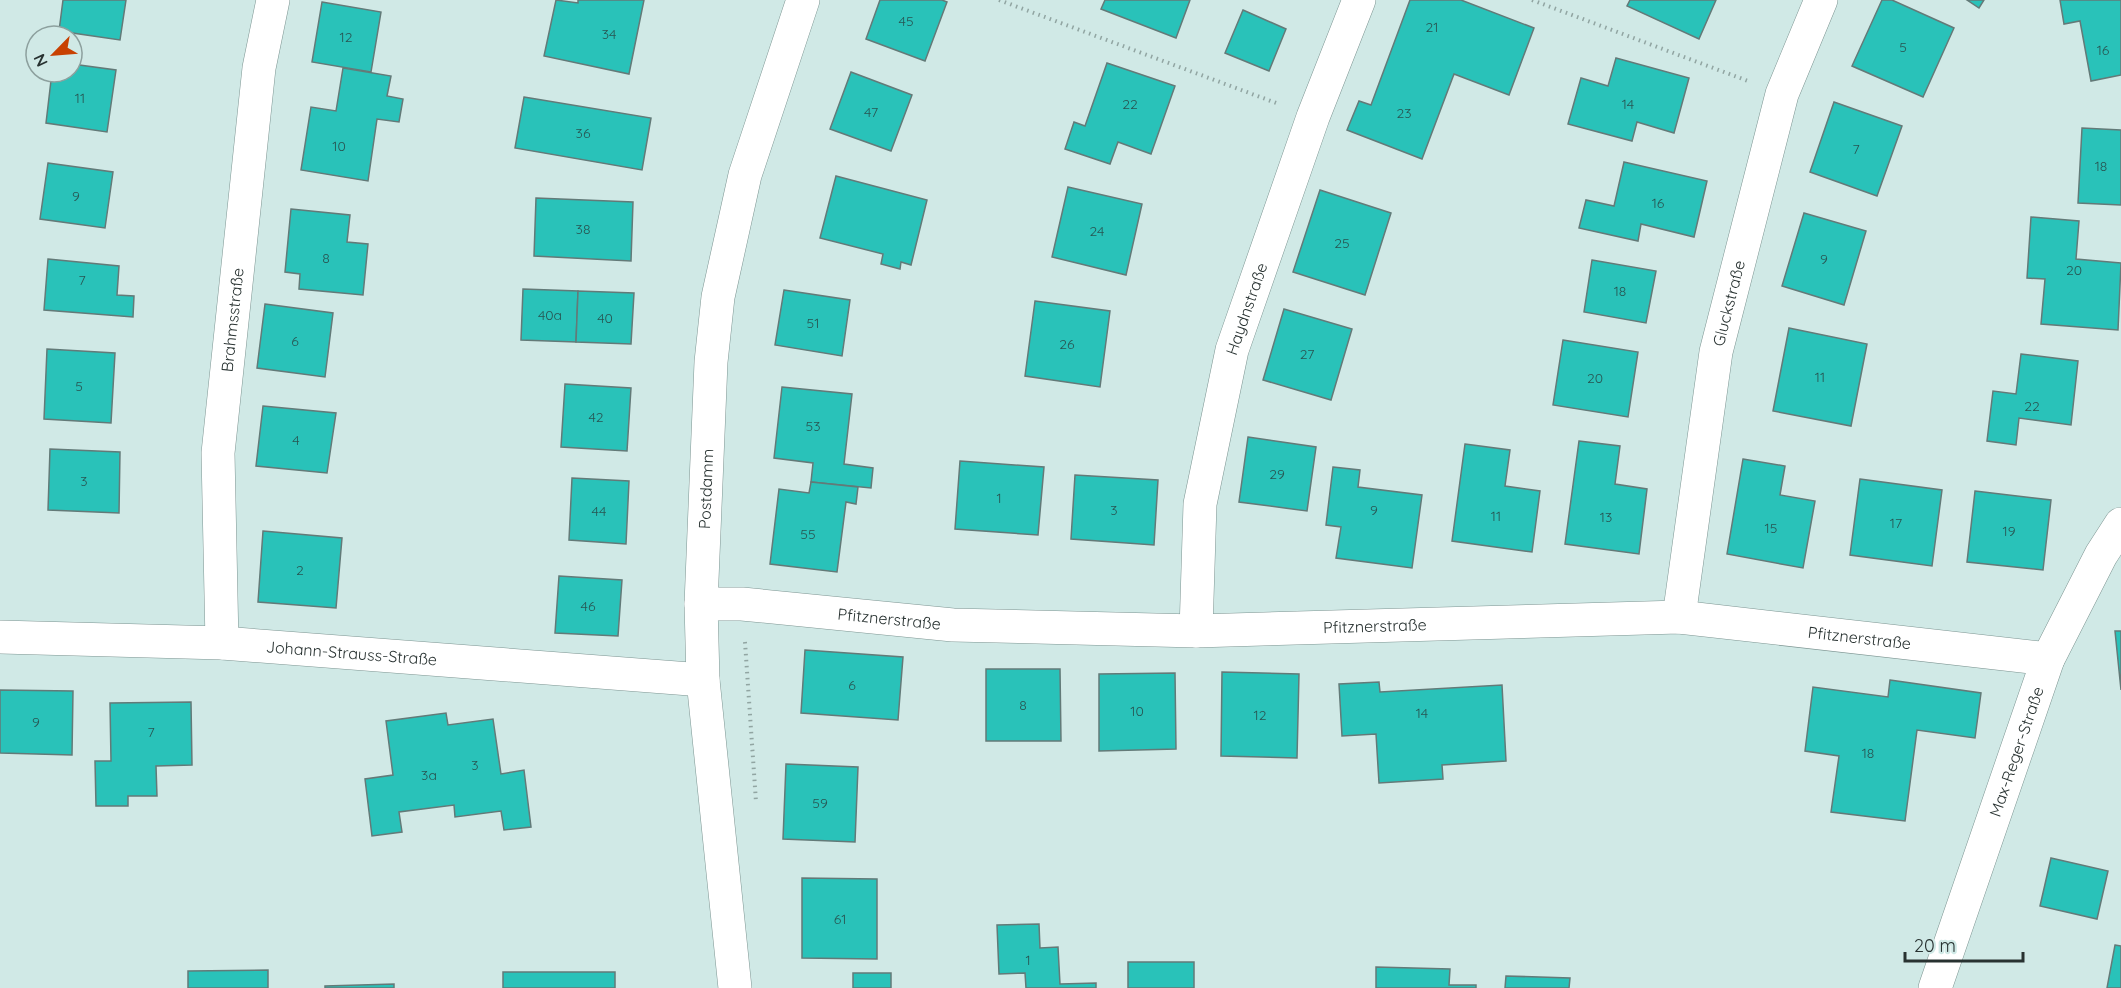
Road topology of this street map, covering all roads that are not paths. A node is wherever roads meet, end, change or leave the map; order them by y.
1 (273, 0) edge
2 (803, 0) edge
3 (1359, 0) edge
4 (1821, 0) edge
5 (2121, 524) edge
6 (2111, 558) edge
7 (701, 604) junction
8 (1680, 617) junction
9 (1196, 631) junction
10 (0, 637) edge
11 (222, 643) junction
12 (2048, 659) junction
13 (703, 680) junction
14 (735, 988) edge
15 (1935, 988) edge

1 - 11 street, Brahmsstraße
2 - 7 street, Postdamm
3 - 9 street, Haydnstraße
4 - 8 street, Gluckstraße
5 - 6 street, Max-Reger-Straße
6 - 12 street, Max-Reger-Straße
7 - 9 street, Pfitznerstraße
7 - 13 street, Postdamm
8 - 9 street, Pfitznerstraße
8 - 12 street, Pfitznerstraße
10 - 11 street, Johann-Strauss-Straße
11 - 13 street, Johann-Strauss-Straße
12 - 15 street, Max-Reger-Straße
13 - 14 street, Postdamm

